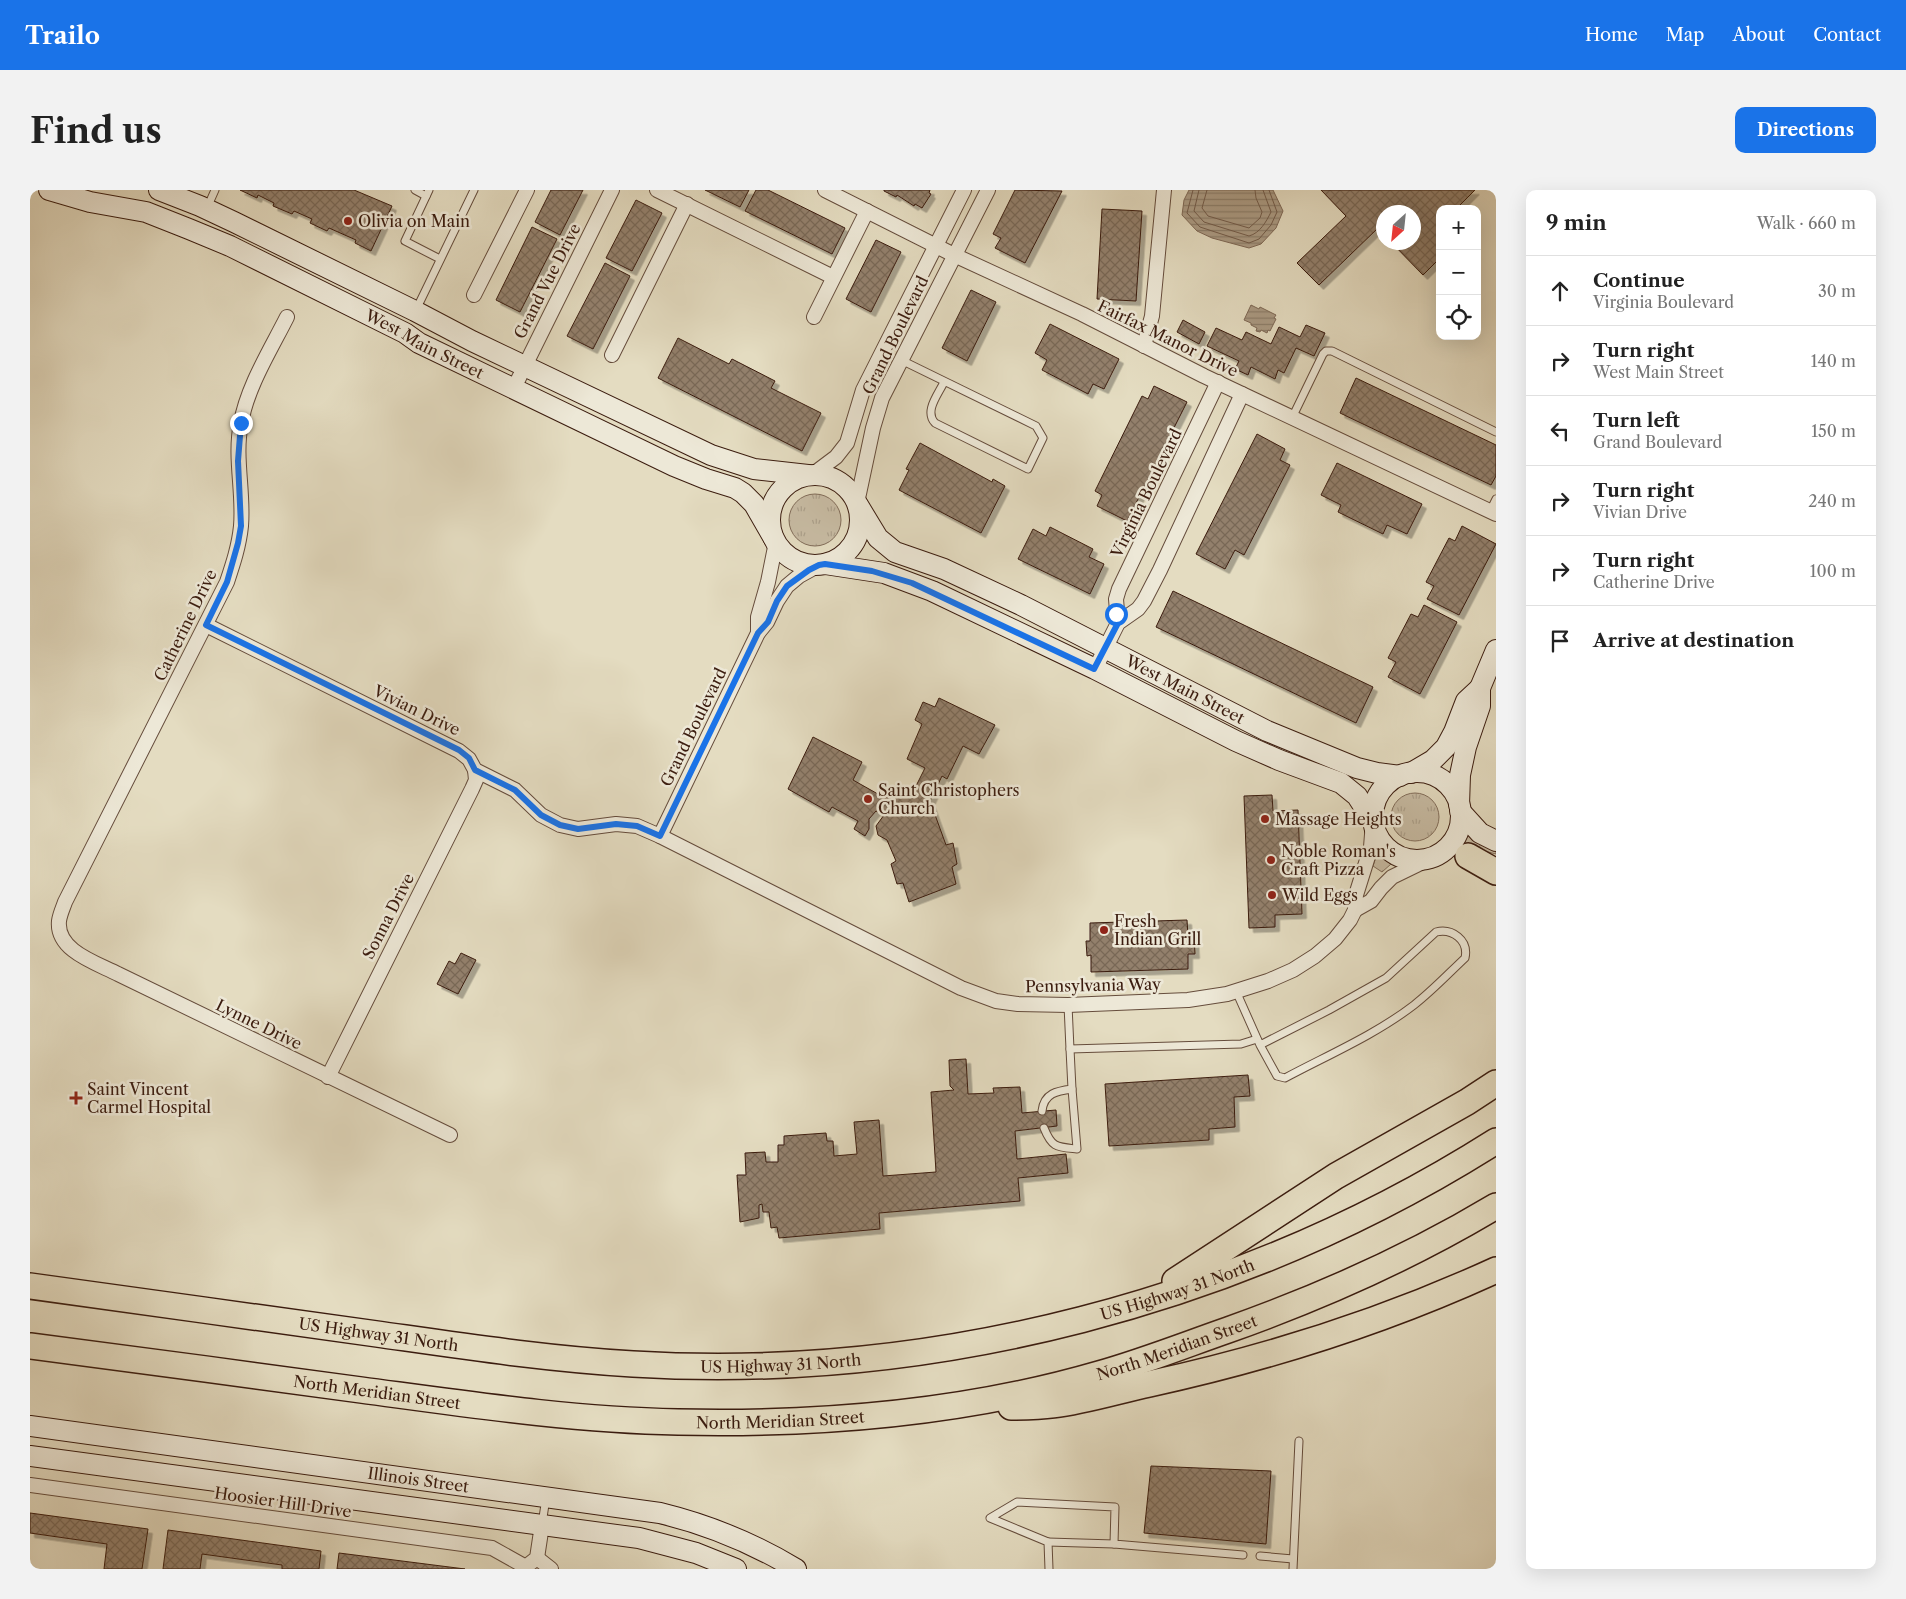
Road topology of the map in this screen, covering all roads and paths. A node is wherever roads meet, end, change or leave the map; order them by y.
1 (49, 190) edge
2 (159, 190) edge
3 (215, 190) edge
4 (415, 190) edge
5 (474, 190) edge
6 (527, 190) edge
7 (612, 190) edge
8 (658, 190) edge
9 (825, 190) edge
10 (964, 190) edge
11 (988, 190) edge
12 (1164, 190) edge
13 (428, 193) edge
14 (687, 204) junction
15 (206, 209) junction
16 (867, 211) junction
17 (935, 246) junction
18 (954, 255) junction
19 (440, 259) junction
20 (833, 278) junction
21 (474, 295) dead end
22 (415, 310) junction
23 (287, 317) dead end
24 (814, 317) dead end
25 (1144, 346) junction
26 (612, 355) dead end
27 (900, 360) junction
28 (525, 366) junction
29 (944, 382) junction
30 (1218, 382) junction
31 (514, 388) junction
32 (1242, 394) junction
33 (1292, 418) junction
34 (1496, 432) edge
35 (810, 475) junction
36 (858, 504) junction
37 (1494, 508) edge
38 (775, 540) junction
39 (822, 565) junction
40 (1118, 623) junction
41 (206, 625) junction
42 (758, 633) junction
43 (1105, 648) junction
44 (1496, 650) edge
45 (1094, 669) junction
46 (1480, 688) junction
47 (475, 770) junction
48 (1406, 774) junction
49 (1460, 808) junction
50 (1373, 821) junction
51 (660, 836) junction
52 (1496, 841) edge
53 (1468, 856) junction
54 (1432, 857) junction
55 (1496, 863) edge
56 (1496, 872) edge
57 (1355, 910) junction
58 (60, 934) joint
59 (1236, 991) junction
60 (1068, 1005) junction
61 (1259, 1042) junction
62 (1070, 1049) junction
63 (328, 1077) junction
64 (1496, 1083) edge
65 (1072, 1089) junction
66 (1042, 1111) dead end
67 (1044, 1128) dead end
68 (450, 1135) dead end
69 (1496, 1141) edge
70 (1496, 1206) edge
71 (1496, 1270) edge
72 (30, 1286) edge
73 (1144, 1302) junction
74 (30, 1346) edge
75 (891, 1413) junction
76 (30, 1426) edge
77 (1299, 1441) dead end
78 (30, 1456) edge
79 (30, 1485) edge
80 (546, 1496) junction
81 (542, 1524) junction
82 (1048, 1542) junction
83 (1114, 1544) junction
84 (1243, 1555) dead end
85 (1260, 1556) dead end
86 (537, 1558) junction
87 (1293, 1559) junction
88 (525, 1568) edge
89 (551, 1569) edge
90 (736, 1569) edge
91 (796, 1569) edge
92 (1048, 1569) edge
93 (1292, 1569) edge

1 - 31 main road, West Main Street
2 - 15 main road, West Main Street
3 - 15 lane
4 - 13 lane
5 - 19 lane
6 - 21 street
7 - 28 street, Grand Vue Drive
8 - 14 street
9 - 16 street, Fairfax Manor Drive
10 - 17 street, Grand Boulevard
11 - 18 street, Grand Boulevard
12 - 25 street
13 - 19 lane
14 - 20 street
14 - 26 street
15 - 22 main road, West Main Street
16 - 17 street, Fairfax Manor Drive
16 - 20 street
17 - 18 street, Fairfax Manor Drive
17 - 35 street, Grand Boulevard
18 - 25 street, Fairfax Manor Drive
18 - 27 street, Grand Boulevard
19 - 22 lane
20 - 24 street
22 - 28 main road, West Main Street
23 - 41 street, Catherine Drive
25 - 30 street, Fairfax Manor Drive
27 - 29 lane
27 - 36 street, Grand Boulevard
28 - 31 street, Grand Vue Drive
28 - 35 main road, West Main Street
29 - 29 lane
30 - 32 street, Fairfax Manor Drive
30 - 40 street, Virginia Boulevard
31 - 38 main road, West Main Street
32 - 33 street, Fairfax Manor Drive
32 - 40 street
33 - 34 lane
33 - 37 street, Fairfax Manor Drive
35 - 36 main road
35 - 38 main road
36 - 39 main road
36 - 43 main road, West Main Street
38 - 39 main road
38 - 42 street, Grand Boulevard
39 - 42 street, Grand Boulevard
39 - 45 main road, West Main Street
40 - 43 street
41 - 47 street, Vivian Drive
41 - 58 street, Catherine Drive
42 - 51 street, Grand Boulevard
43 - 45 street
43 - 48 main road, West Main Street
44 - 46 main road
45 - 50 main road, West Main Street
46 - 48 main road
46 - 49 main road
47 - 51 street, Vivian Drive
47 - 63 street, Sonna Drive
48 - 49 main road
48 - 50 main road
49 - 52 main road
49 - 54 main road
50 - 54 main road
50 - 57 street, Pennsylvania Way
51 - 60 street, Pennsylvania Way
53 - 54 main road
53 - 55 main road
53 - 56 highway
54 - 57 street, Pennsylvania Way
57 - 59 street, Pennsylvania Way
58 - 63 street, Lynne Drive
59 - 60 street, Pennsylvania Way
59 - 61 lane
60 - 62 lane
61 - 61 lane
61 - 62 lane
62 - 65 lane
63 - 68 street, Lynne Drive
64 - 73 highway
65 - 66 lane
65 - 67 lane
69 - 73 highway, US Highway 31 North
70 - 75 highway, North Meridian Street
71 - 75 highway
72 - 73 highway, US Highway 31 North
74 - 75 highway, North Meridian Street
76 - 80 main road, Illinois Street
77 - 87 lane
78 - 81 main road, Illinois Street
79 - 88 street, Hoosier Hill Drive
80 - 81 lane
80 - 91 main road, Illinois Street
81 - 86 street
81 - 90 main road, Illinois Street
82 - 83 lane
82 - 83 lane
82 - 92 lane
83 - 84 lane
85 - 87 lane
86 - 88 street
86 - 89 street
87 - 93 lane

